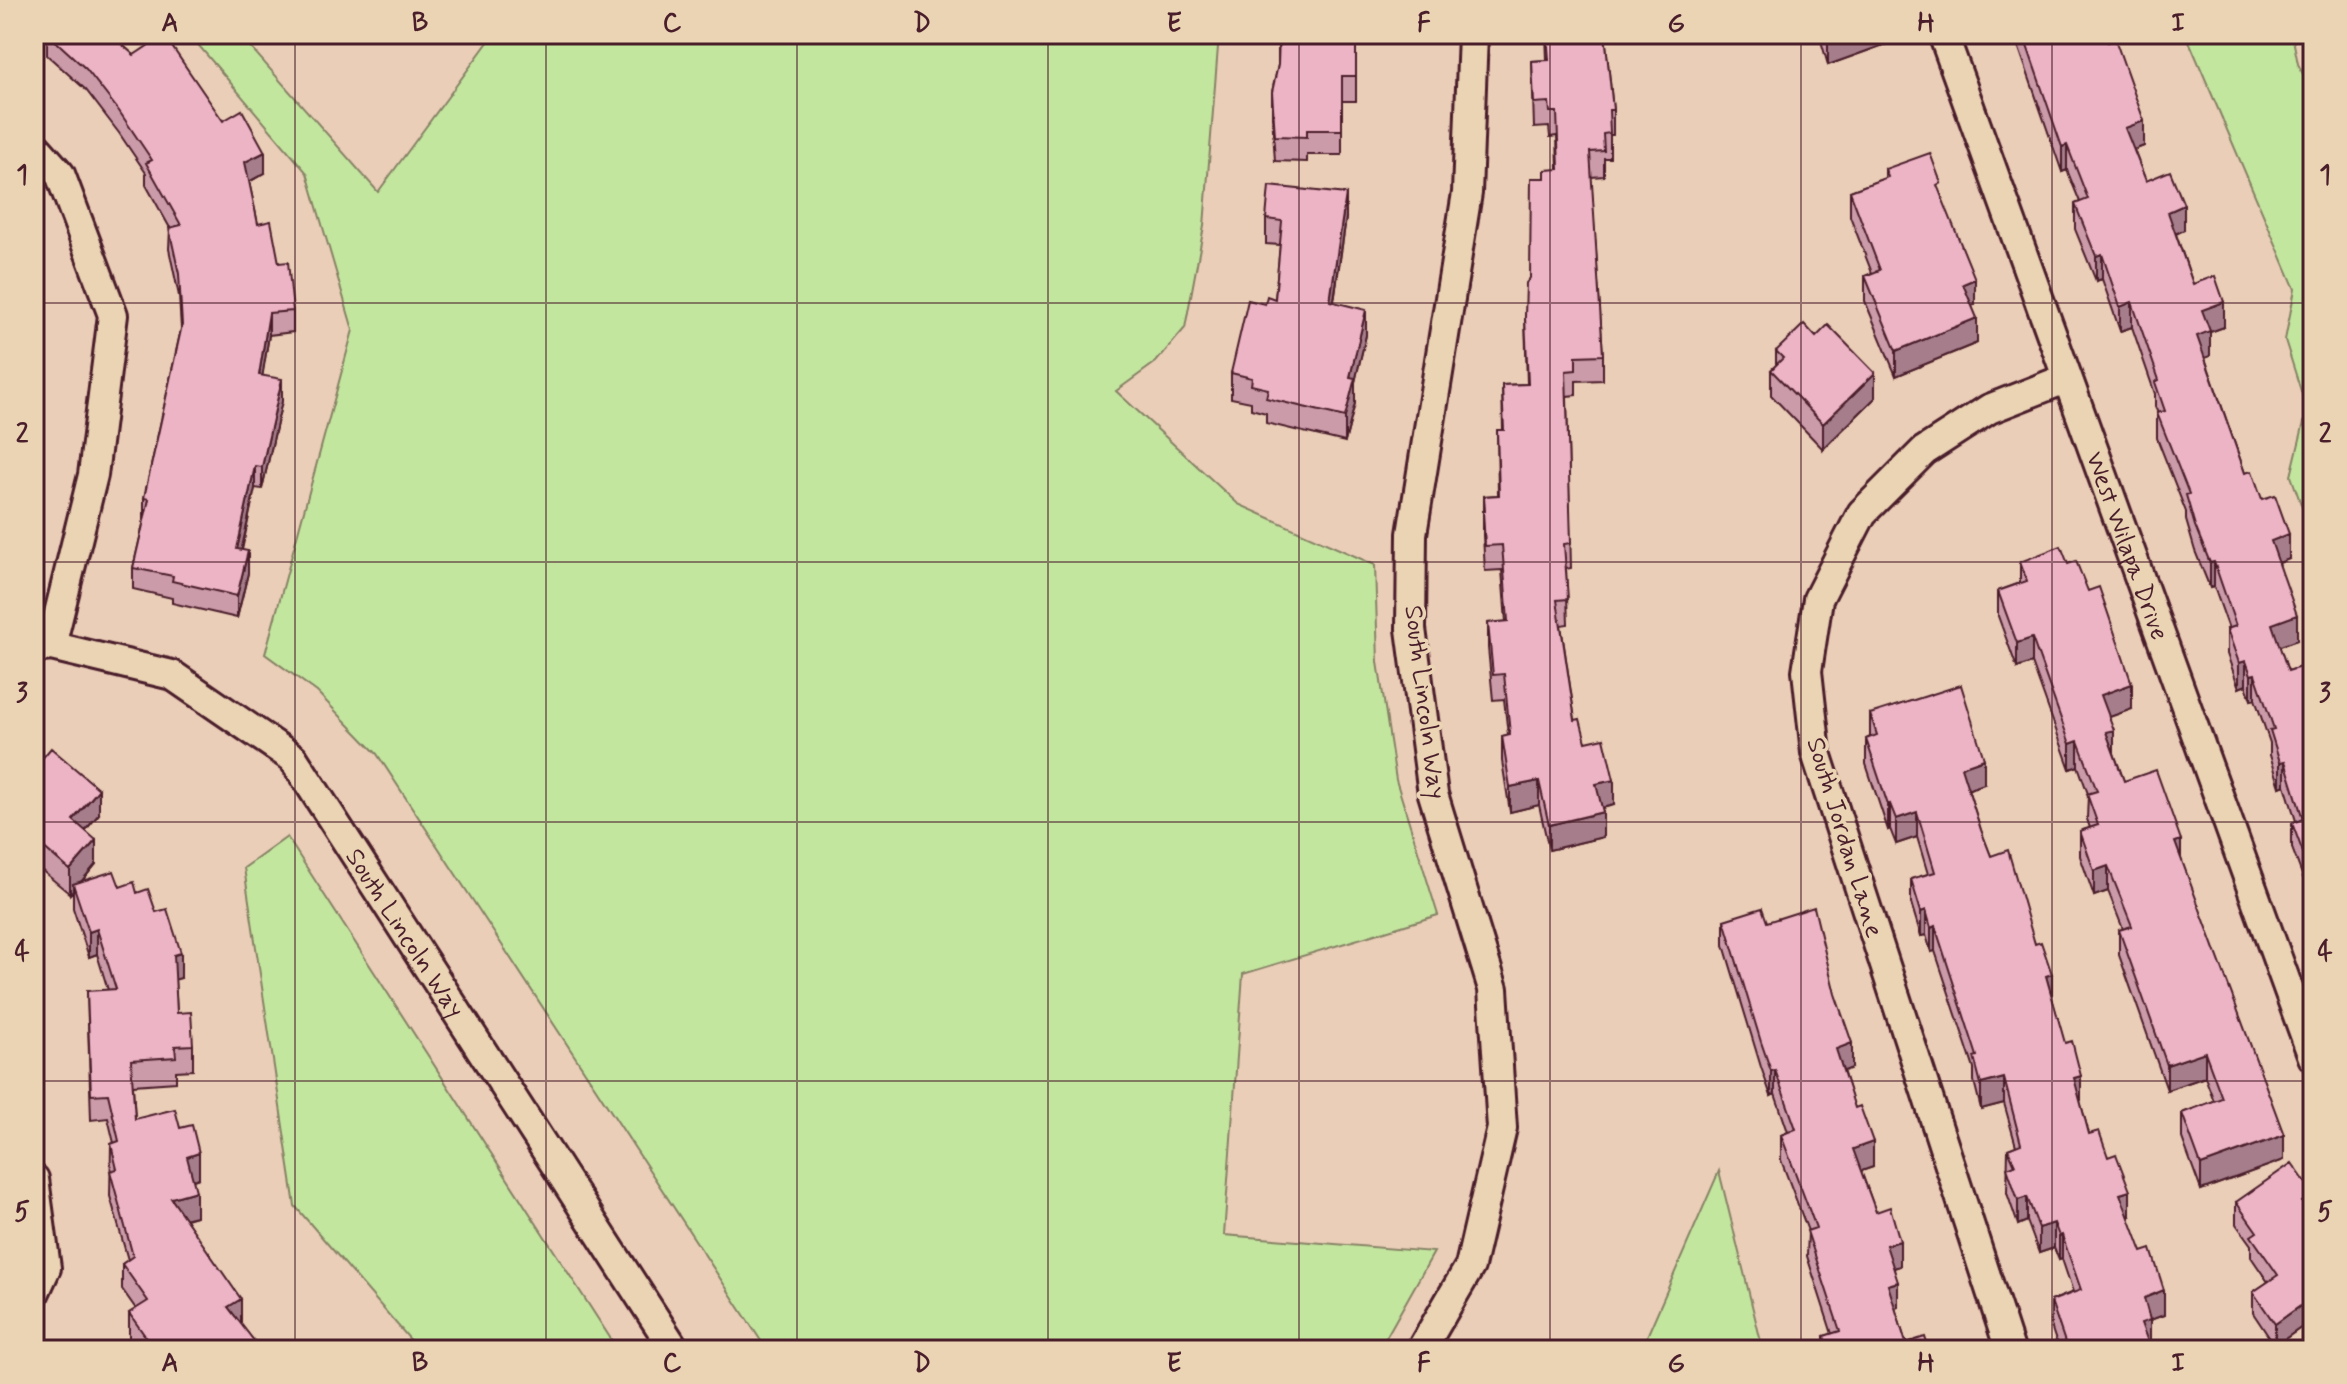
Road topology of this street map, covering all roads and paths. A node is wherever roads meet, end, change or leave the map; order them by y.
1 (1473, 34) edge
2 (1943, 34) edge
3 (34, 145) edge
4 (2065, 379) junction
5 (42, 647) edge
6 (2313, 1057) edge
7 (34, 1179) edge
8 (34, 1294) edge
9 (675, 1350) edge
10 (1421, 1350) edge
11 (2010, 1350) edge

1 - 10 street, South Lincoln Way
2 - 4 street, West Wilapa Drive
3 - 5 street
4 - 6 street, West Wilapa Drive
4 - 11 street, South Jordan Lane
5 - 9 street, South Lincoln Way
7 - 8 street

